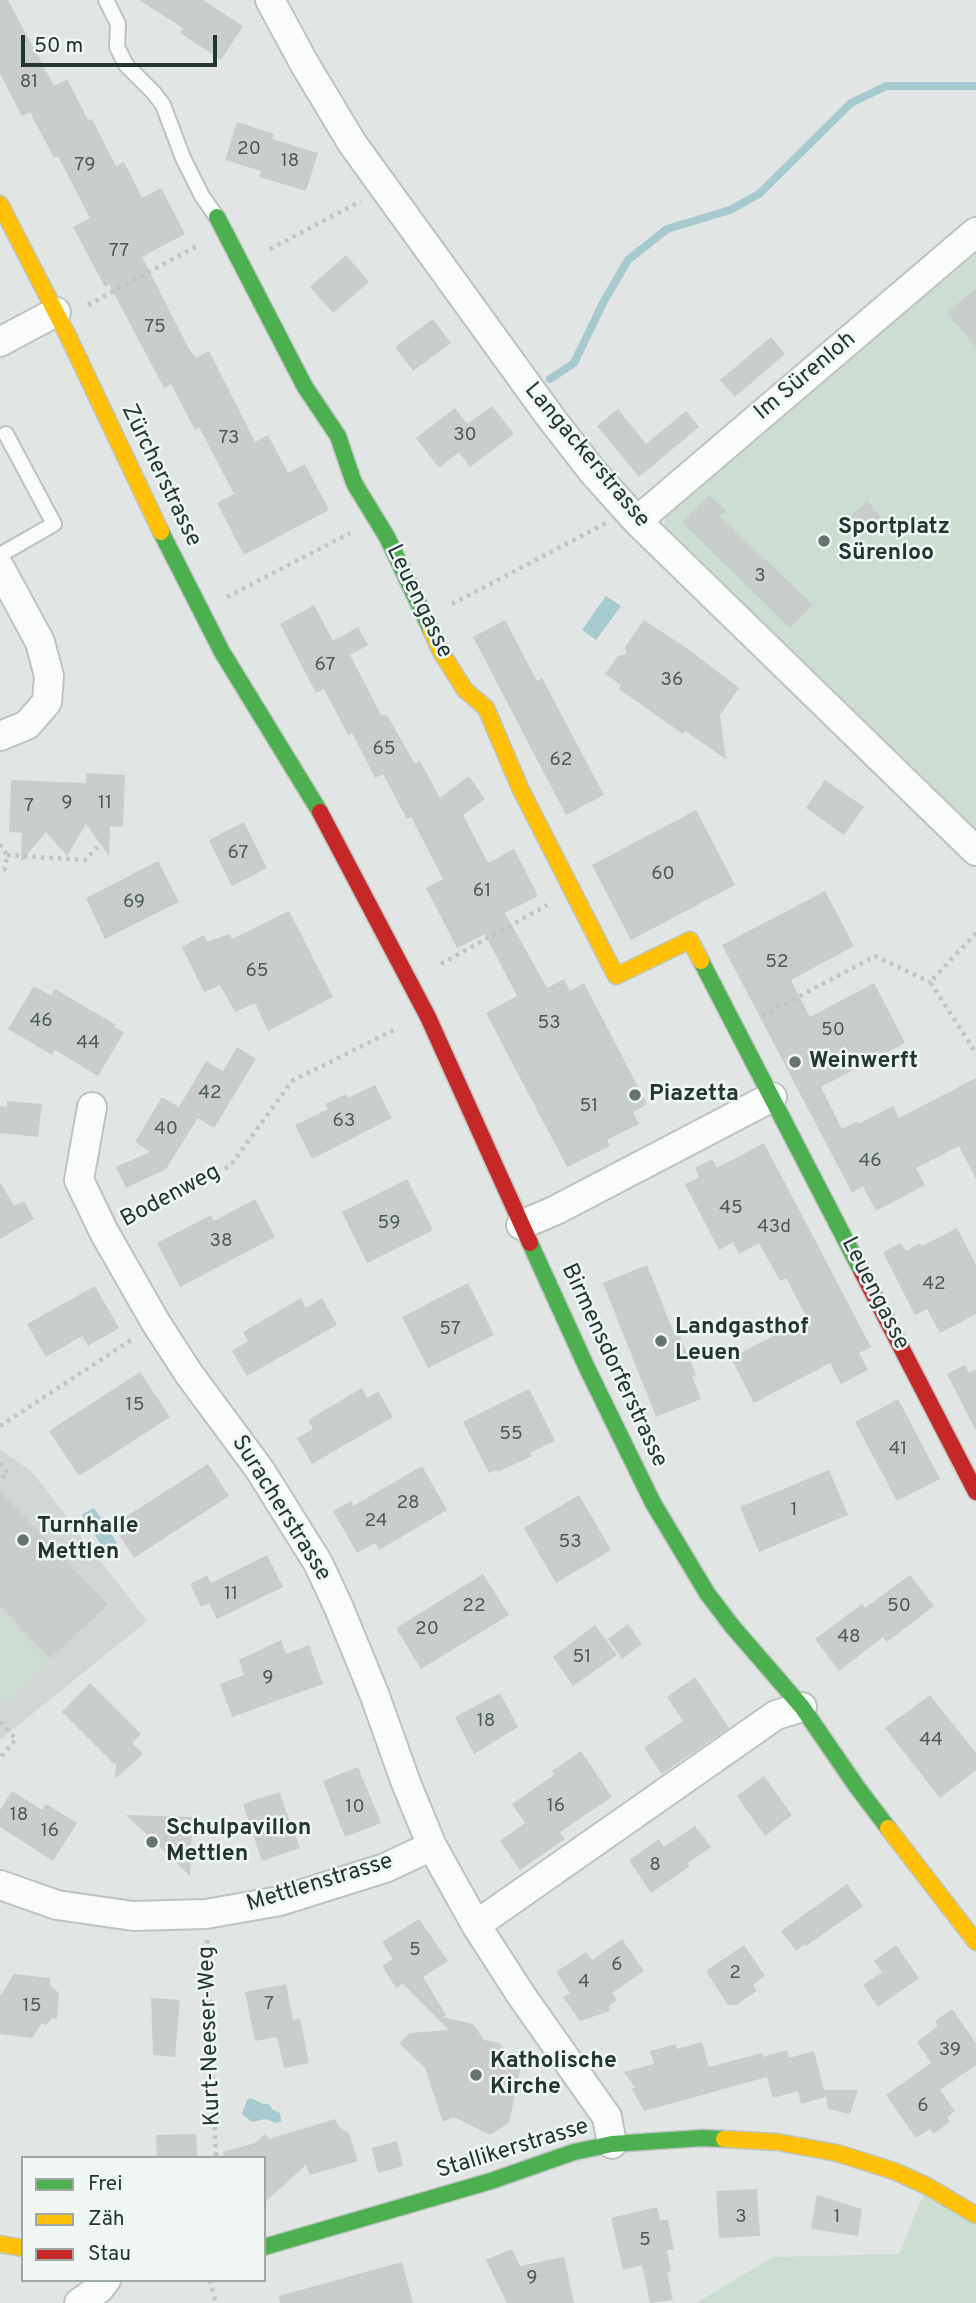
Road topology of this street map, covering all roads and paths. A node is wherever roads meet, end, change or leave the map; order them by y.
1 (106, 0) edge
2 (270, 0) edge
3 (385, 189) junction
4 (0, 204) edge
5 (220, 224) junction
6 (976, 232) edge
7 (241, 264) junction
8 (89, 304) dead end
9 (56, 313) junction
10 (0, 342) edge
11 (6, 434) dead end
12 (633, 516) junction
13 (376, 520) junction
14 (0, 555) edge
15 (0, 568) edge
16 (237, 591) dead end
17 (467, 596) dead end
18 (0, 736) edge
19 (289, 760) joint
20 (0, 844) edge
21 (97, 847) dead end
22 (976, 851) edge
23 (7, 855) junction
24 (0, 869) edge
25 (572, 891) junction
26 (976, 933) edge
27 (441, 964) dead end
28 (930, 982) junction
29 (757, 1019) dead end
30 (394, 1030) dead end
31 (976, 1053) edge
32 (772, 1097) junction
33 (92, 1107) dead end
34 (521, 1225) junction
35 (104, 1232) junction
36 (156, 1323) junction
37 (0, 1426) edge
38 (0, 1463) edge
39 (0, 1480) edge
40 (976, 1492) edge
41 (802, 1707) junction
42 (0, 1722) edge
43 (0, 1758) edge
44 (432, 1846) junction
45 (0, 1885) edge
46 (206, 1914) junction
47 (476, 1925) junction
48 (976, 1942) edge
49 (612, 2144) junction
50 (216, 2156) edge
51 (976, 2216) edge
52 (0, 2244) edge
53 (266, 2246) edge
54 (21, 2248) edge
55 (104, 2282) edge
56 (211, 2282) edge
57 (79, 2303) edge
58 (216, 2303) edge

1 - 5 lane, Leuengasse
2 - 3 street, Langackerstrasse
3 - 7 path
3 - 12 street, Langackerstrasse
4 - 9 main road, Zürcherstrasse
5 - 7 main road, Leuengasse
5 - 8 path
6 - 12 street, Im Sürenloh
7 - 13 main road, Leuengasse
9 - 10 street
9 - 19 main road, Zürcherstrasse
11 - 14 lane
12 - 17 path
12 - 22 street, Langackerstrasse
13 - 16 path
13 - 25 main road, Leuengasse
15 - 18 street
19 - 34 main road, Birmensdorferstrasse
20 - 23 path
21 - 23 path
23 - 24 path
25 - 27 path
25 - 32 main road, Leuengasse
26 - 28 path
28 - 29 path
28 - 31 path
30 - 35 path, Bodenweg
32 - 34 street
32 - 40 main road, Leuengasse
33 - 35 street, Suracherstrasse
34 - 41 main road, Birmensdorferstrasse
35 - 36 street, Suracherstrasse
36 - 37 path
36 - 44 street, Suracherstrasse
38 - 39 path
41 - 47 street
41 - 48 main road, Birmensdorferstrasse
42 - 43 path
44 - 46 street, Mettlenstrasse
44 - 47 street, Suracherstrasse
45 - 46 street, Mettlenstrasse
46 - 50 path, Kurt-Neeser-Weg
47 - 49 street, Suracherstrasse
49 - 51 main road, Stallikerstrasse
49 - 53 main road, Stallikerstrasse
52 - 54 main road
55 - 57 street
56 - 58 path

